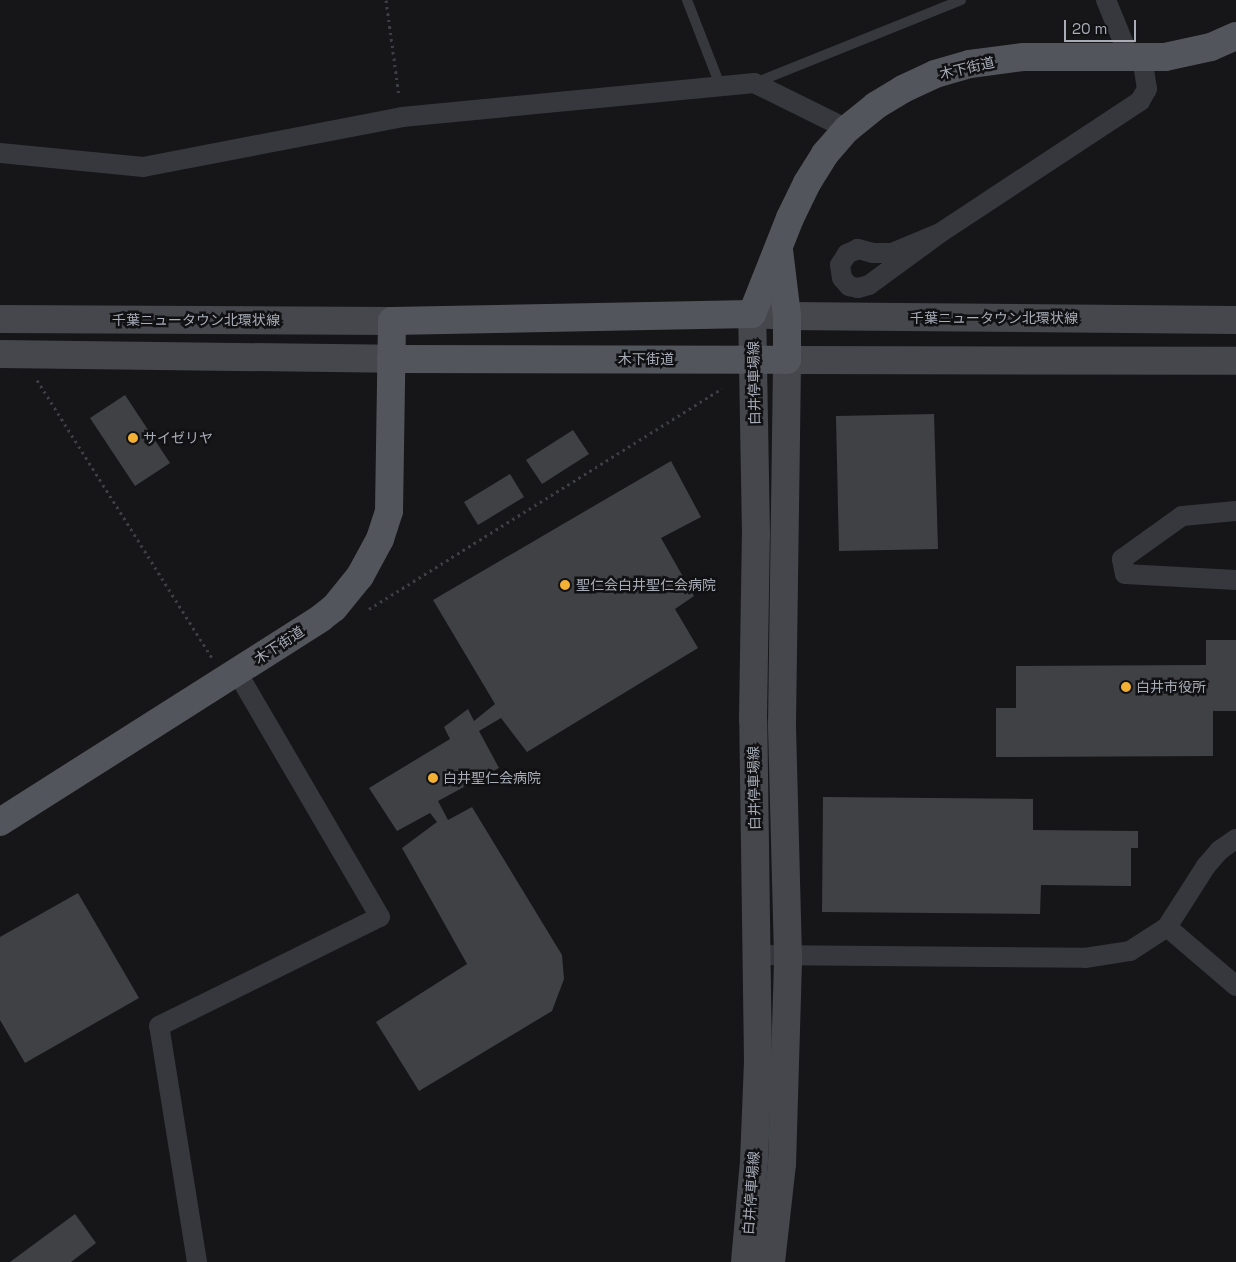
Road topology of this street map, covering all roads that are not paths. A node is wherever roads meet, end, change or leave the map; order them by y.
1 (687, 0) edge
2 (960, 0) edge
3 (1106, 0) edge
4 (1236, 36) edge
5 (1136, 56) junction
6 (754, 83) junction
7 (720, 85) junction
8 (847, 129) junction
9 (0, 153) edge
10 (940, 233) dead end
11 (778, 246) junction
12 (752, 314) junction
13 (787, 316) junction
14 (0, 318) edge
15 (392, 320) junction
16 (1236, 320) edge
17 (10, 354) edge
18 (391, 359) junction
19 (754, 359) junction
20 (787, 360) junction
21 (1236, 361) edge
22 (1236, 511) edge
23 (1236, 580) edge
24 (231, 676) junction
25 (0, 822) edge
26 (1236, 839) edge
27 (1167, 926) junction
28 (757, 955) junction
29 (788, 956) junction
30 (1236, 986) edge
31 (197, 1262) edge
32 (745, 1262) edge
33 (771, 1262) edge

1 - 7 lane
2 - 6 lane
3 - 5 street
4 - 5 main road, 木下街道
5 - 8 main road, 木下街道
5 - 10 street
6 - 7 street
6 - 8 street
7 - 9 street
8 - 11 main road, 木下街道
11 - 12 main road, 木下街道
11 - 13 main road
12 - 13 main road, 千葉ニュータウン北環状線
12 - 15 main road
12 - 19 main road, 白井停車場線
13 - 16 main road, 千葉ニュータウン北環状線
13 - 20 main road
14 - 15 main road, 千葉ニュータウン北環状線
15 - 18 main road, 木下街道
17 - 18 main road
18 - 19 main road, 木下街道
18 - 24 main road, 木下街道
19 - 20 main road, 木下街道
19 - 28 main road, 白井停車場線
20 - 21 main road
20 - 29 main road, 白井停車場線
22 - 23 street
24 - 25 main road, 木下街道
24 - 31 street
26 - 27 street
27 - 29 street
27 - 30 street
28 - 29 street
28 - 32 main road, 白井停車場線
29 - 33 main road, 白井停車場線

